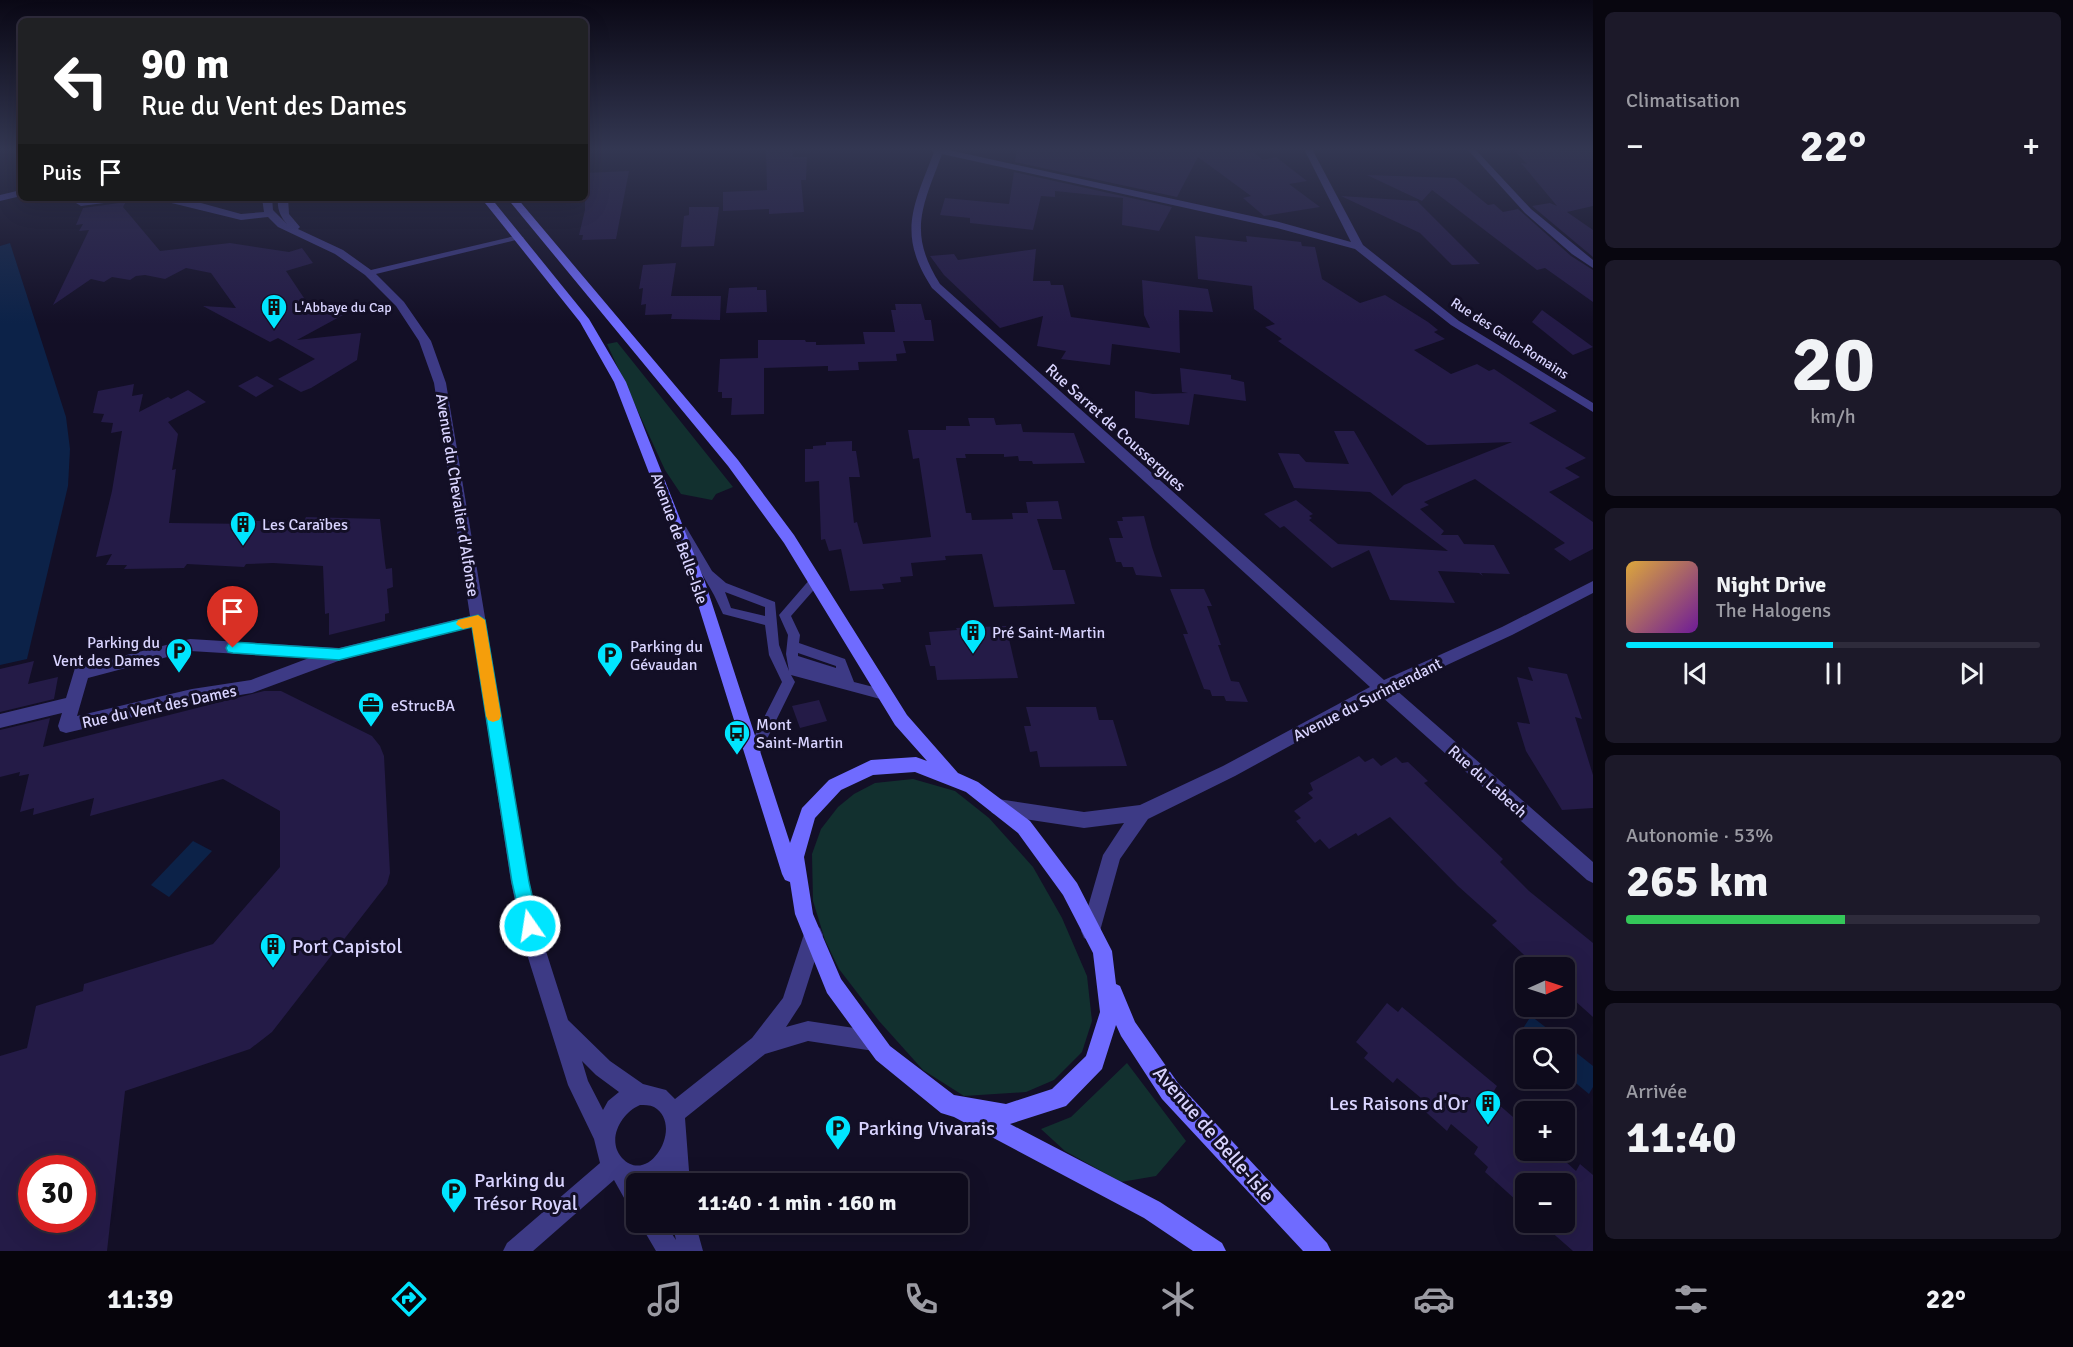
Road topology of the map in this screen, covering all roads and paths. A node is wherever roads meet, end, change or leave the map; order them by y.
1 (205, 207) edge
2 (263, 207) edge
3 (271, 207) edge
4 (281, 207) edge
5 (494, 207) edge
6 (520, 207) edge
7 (919, 207) edge
8 (1199, 207) edge
9 (1338, 207) edge
10 (1524, 207) edge
11 (299, 231) junction
12 (519, 238) junction
13 (1359, 247) junction
14 (1593, 265) edge
15 (369, 273) junction
16 (1593, 408) edge
17 (670, 508) junction
18 (706, 572) junction
19 (815, 581) junction
20 (1593, 586) edge
21 (770, 617) junction
22 (478, 620) junction
23 (793, 652) junction
24 (339, 654) junction
25 (846, 681) junction
26 (1382, 688) junction
27 (884, 696) junction
28 (71, 704) junction
29 (0, 722) edge
30 (753, 753) junction
31 (954, 779) junction
32 (998, 807) junction
33 (1142, 813) junction
34 (1593, 874) edge
35 (804, 914) junction
36 (1091, 931) junction
37 (813, 935) junction
38 (1106, 976) junction
39 (563, 1028) junction
40 (874, 1041) junction
41 (759, 1045) junction
42 (639, 1094) junction
43 (949, 1104) junction
44 (674, 1113) junction
45 (604, 1137) junction
46 (676, 1145) junction
47 (618, 1170) junction
48 (678, 1173) edge
49 (626, 1182) edge
50 (658, 1233) edge
51 (686, 1233) edge
52 (515, 1251) edge
53 (670, 1251) edge
54 (691, 1251) edge
55 (1214, 1251) edge
56 (1319, 1251) edge

1 - 2 street, Avenue du Chevalier d'Alfonse
3 - 11 street, Avenue du Chevalier d'Alfonse
4 - 11 street, Avenue du Chevalier d'Alfonse
5 - 12 street, Avenue de Belle-Isle
6 - 19 street
7 - 26 street, Rue Sarret de Coussergues
8 - 13 street
9 - 13 street, Rue des Gallo-Romains
10 - 14 street
11 - 15 street, Avenue du Chevalier d'Alfonse
12 - 15 street
12 - 17 street, Avenue de Belle-Isle
13 - 16 street, Rue des Gallo-Romains
15 - 22 street, Avenue du Chevalier d'Alfonse
17 - 18 lane
17 - 30 street, Avenue de Belle-Isle
18 - 21 lane
18 - 21 lane
19 - 23 lane
19 - 27 street
20 - 26 street, Avenue du Surintendant
21 - 30 lane
22 - 24 street, Rue du Vent des Dames
22 - 39 street, Avenue du Chevalier d'Alfonse
23 - 25 lane
23 - 25 lane
24 - 28 street, Rue du Vent des Dames
24 - 28 street, Rue du Vent des Dames
25 - 27 lane
26 - 33 street, Avenue du Surintendant
26 - 34 street, Rue du Labech
27 - 31 street
28 - 29 street, Rue du Vent des Dames
30 - 35 street, Avenue de Belle-Isle
31 - 32 street
31 - 35 street
32 - 33 street, Avenue du Surintendant
32 - 36 street
33 - 36 street, Avenue du Surintendant
35 - 37 street
36 - 38 street
37 - 40 street
37 - 41 street
38 - 43 street
38 - 56 street, Avenue de Belle-Isle
39 - 42 street, Avenue du Chevalier d'Alfonse
39 - 45 street, Avenue du Chevalier d'Alfonse
40 - 41 street
40 - 43 street
41 - 44 street
42 - 44 street
42 - 45 street
43 - 55 street
44 - 46 street
45 - 47 street
46 - 47 street
46 - 48 street
47 - 49 street
47 - 52 street
50 - 53 street
51 - 54 street

